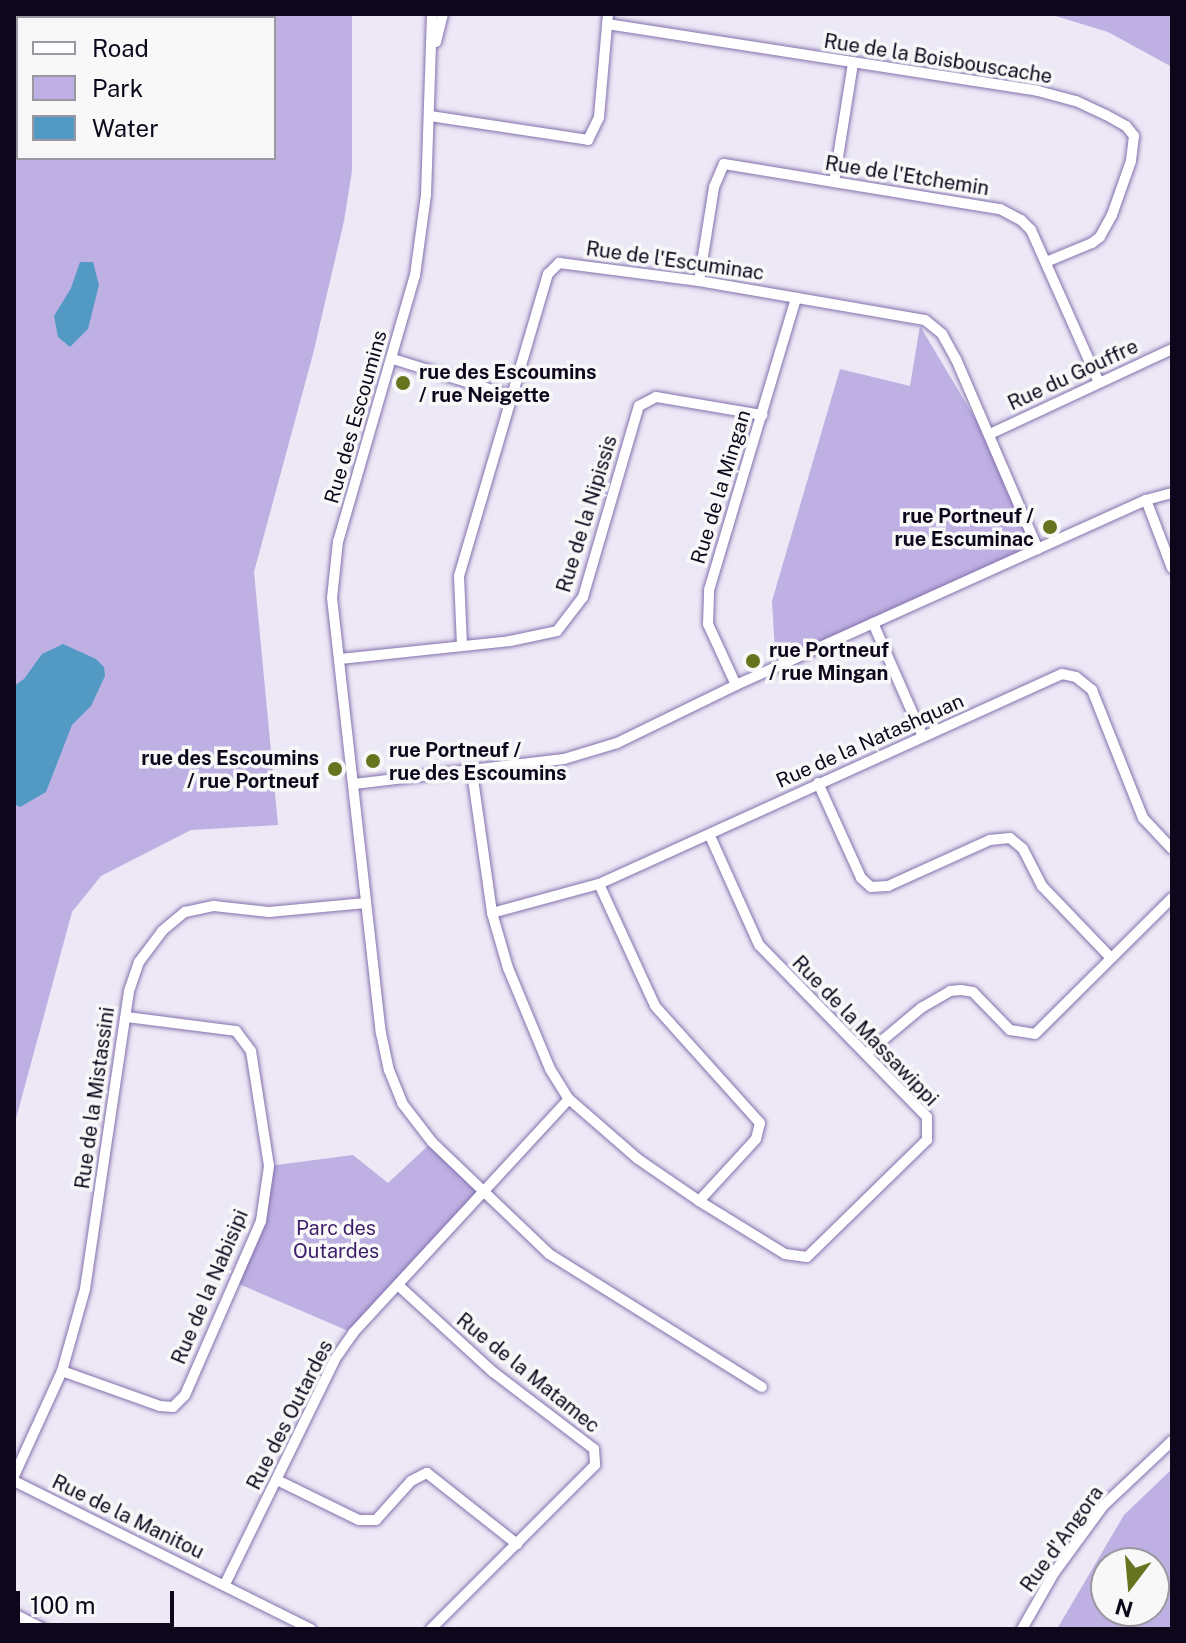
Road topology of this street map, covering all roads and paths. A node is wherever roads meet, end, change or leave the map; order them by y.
1 (432, 14) edge
2 (443, 14) edge
3 (607, 19) edge
4 (431, 60) junction
5 (853, 63) junction
6 (430, 116) junction
7 (834, 182) junction
8 (1046, 262) junction
9 (699, 281) junction
10 (796, 298) junction
11 (1172, 349) edge
12 (393, 359) junction
13 (1099, 383) junction
14 (512, 396) junction
15 (762, 415) junction
16 (990, 434) junction
17 (1172, 493) edge
18 (1146, 500) junction
19 (1038, 549) junction
20 (1172, 568) edge
21 (873, 623) junction
22 (462, 645) junction
23 (340, 659) junction
24 (736, 685) junction
25 (923, 737) junction
26 (472, 772) junction
27 (818, 783) junction
28 (354, 784) junction
29 (710, 836) junction
30 (1172, 849) edge
31 (599, 884) junction
32 (1172, 898) edge
33 (366, 903) junction
34 (492, 913) junction
35 (1111, 958) junction
36 (126, 1017) junction
37 (866, 1054) junction
38 (569, 1099) junction
39 (483, 1188) junction
40 (699, 1201) junction
41 (399, 1286) junction
42 (62, 1371) junction
43 (762, 1387) dead end
44 (1172, 1441) edge
45 (14, 1478) edge
46 (277, 1480) junction
47 (517, 1544) junction
48 (225, 1584) junction
49 (14, 1614) edge
50 (44, 1629) edge
51 (311, 1629) edge
52 (431, 1629) edge
53 (1022, 1629) edge

1 - 4 street, Rue des Escoumins
2 - 4 street, Rue des Escoumins
3 - 5 street, Rue de la Boisbouscache
3 - 6 street
4 - 6 street, Rue des Escoumins
5 - 7 street
5 - 8 street, Rue de la Boisbouscache
6 - 12 street, Rue des Escoumins
7 - 8 street, Rue de l'Etchemin
7 - 9 street, Rue de l'Etchemin
8 - 13 street, Rue de l'Etchemin
9 - 10 street, Rue de l'Escuminac
9 - 14 street, Rue de l'Escuminac
10 - 15 street, Rue de la Mingan
10 - 16 street, Rue de l'Escuminac
11 - 13 street, Rue du Gouffre
12 - 14 street
12 - 23 street, Rue des Escoumins
13 - 16 street, Rue du Gouffre
14 - 22 street, Rue de l'Escuminac
15 - 22 street, Rue de la Nipissis
15 - 24 street, Rue de la Mingan
16 - 19 street, Rue de l'Escuminac
17 - 18 street
18 - 19 street
18 - 20 street
19 - 21 street
21 - 24 street
21 - 25 street
22 - 23 street, Rue de la Nipissis
23 - 28 street, Rue des Escoumins
24 - 26 street
25 - 27 street, Rue de la Natashquan
25 - 30 street, Rue de la Natashquan
26 - 28 street
26 - 34 street, Rue de la Massawippi
27 - 29 street, Rue de la Natashquan
27 - 35 street
28 - 33 street, Rue des Escoumins
29 - 31 street, Rue de la Natashquan
29 - 37 street, Rue de la Massawippi
31 - 34 street, Rue de la Natashquan
31 - 40 street
32 - 35 street
33 - 36 street, Rue de la Mistassini
33 - 39 street, Rue des Escoumins
34 - 38 street, Rue de la Massawippi
35 - 37 street
36 - 42 street, Rue de la Mistassini
36 - 42 street, Rue de la Nabisipi
37 - 40 street, Rue de la Massawippi
38 - 39 street, Rue des Outardes
38 - 40 street, Rue de la Massawippi
39 - 41 street, Rue des Outardes
39 - 43 street, Rue des Escoumins
41 - 46 street, Rue des Outardes
41 - 47 street, Rue de la Matamec
42 - 45 street, Rue de la Mistassini
44 - 53 street, Rue d'Angora
45 - 48 street, Rue de la Manitou
46 - 47 street
46 - 48 street, Rue des Outardes
47 - 52 street, Rue de la Matamec
48 - 51 street, Rue de la Manitou
49 - 50 street

